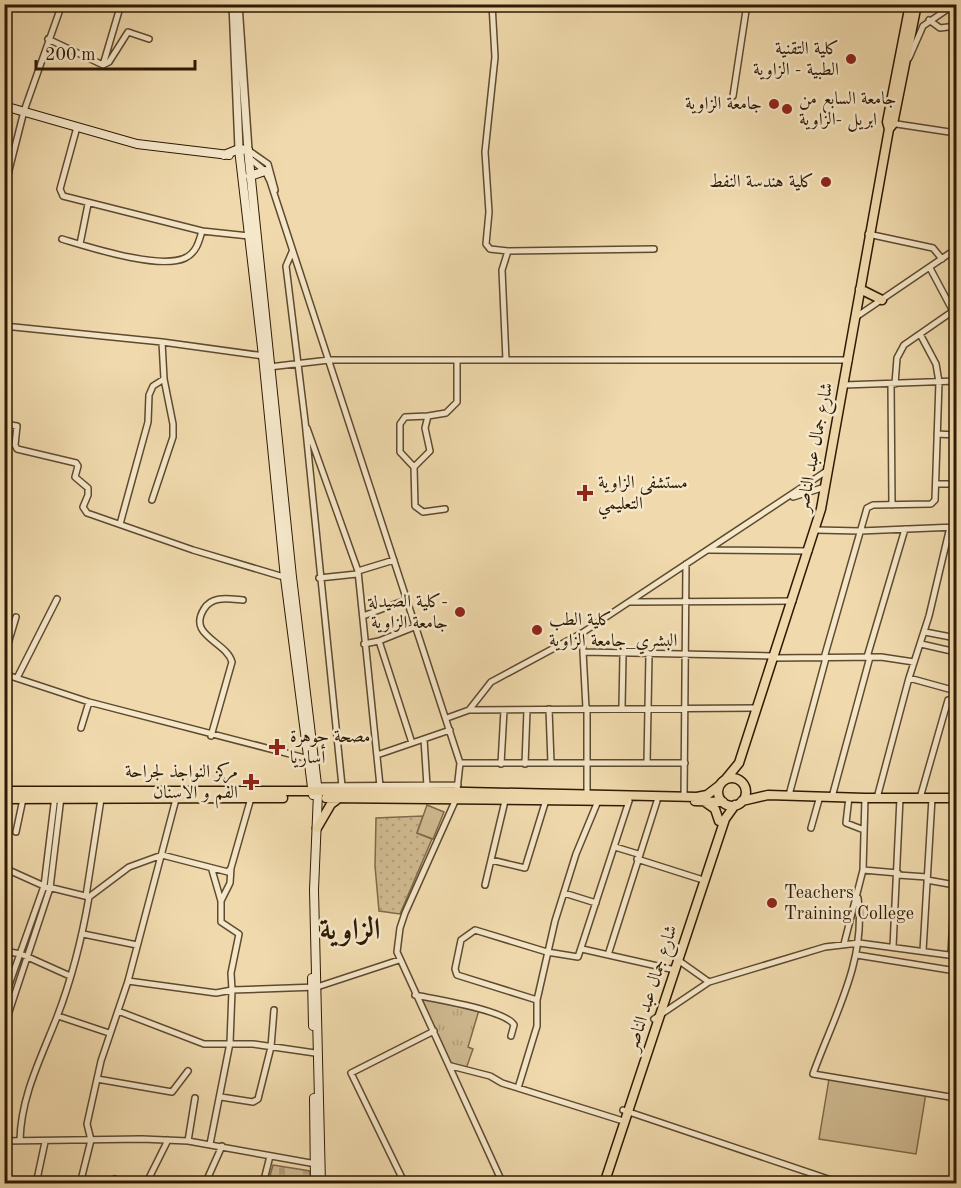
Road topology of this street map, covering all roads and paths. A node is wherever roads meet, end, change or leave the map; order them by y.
1 (62, 4) edge
2 (121, 4) edge
3 (216, 4) edge
4 (492, 4) edge
5 (747, 4) edge
6 (910, 4) edge
7 (917, 4) edge
8 (955, 4) edge
9 (235, 6) edge
10 (929, 20) junction
11 (957, 26) edge
12 (48, 39) junction
13 (148, 39) dead end
14 (906, 62) junction
15 (103, 65) junction
16 (733, 96) dead end
17 (4, 106) edge
18 (24, 111) junction
19 (890, 125) junction
20 (77, 128) junction
21 (957, 133) edge
22 (239, 152) junction
23 (248, 154) junction
24 (265, 171) junction
25 (250, 176) junction
26 (4, 190) edge
27 (88, 204) junction
28 (279, 210) junction
29 (202, 231) junction
30 (868, 234) junction
31 (249, 237) junction
32 (62, 239) dead end
33 (80, 244) junction
34 (654, 249) dead end
35 (957, 249) edge
36 (508, 251) junction
37 (291, 252) junction
38 (942, 259) junction
39 (930, 268) junction
40 (860, 289) junction
41 (882, 300) junction
42 (955, 314) edge
43 (855, 318) junction
44 (4, 326) edge
45 (920, 334) junction
46 (162, 342) junction
47 (266, 356) junction
48 (329, 360) junction
49 (457, 360) junction
50 (506, 360) junction
51 (849, 360) junction
52 (296, 364) junction
53 (267, 367) junction
54 (164, 379) junction
55 (957, 381) edge
56 (939, 382) junction
57 (893, 384) junction
58 (844, 385) junction
59 (428, 416) junction
60 (305, 421) junction
61 (4, 424) edge
62 (937, 434) junction
63 (957, 435) edge
64 (414, 467) junction
65 (829, 469) junction
66 (936, 484) junction
67 (957, 484) edge
68 (825, 487) junction
69 (788, 498) junction
70 (152, 500) dead end
71 (892, 504) junction
72 (445, 509) dead end
73 (120, 524) junction
74 (953, 527) edge
75 (906, 529) junction
76 (816, 530) junction
77 (860, 531) junction
78 (709, 550) junction
79 (809, 551) junction
80 (394, 560) junction
81 (686, 564) junction
82 (357, 573) junction
83 (288, 578) junction
84 (319, 578) junction
85 (57, 599) dead end
86 (243, 600) dead end
87 (406, 600) junction
88 (793, 601) junction
89 (630, 602) junction
90 (684, 602) junction
91 (363, 616) junction
92 (16, 617) dead end
93 (414, 627) junction
94 (925, 632) junction
95 (582, 633) junction
96 (957, 638) edge
97 (379, 641) junction
98 (364, 644) junction
99 (921, 644) junction
100 (584, 652) junction
101 (957, 652) edge
102 (649, 654) junction
103 (685, 654) junction
104 (623, 655) junction
105 (4, 657) edge
106 (775, 657) junction
107 (869, 657) junction
108 (825, 658) junction
109 (914, 662) junction
110 (4, 674) edge
111 (16, 678) junction
112 (909, 678) junction
113 (957, 691) edge
114 (957, 700) edge
115 (89, 702) junction
116 (622, 707) junction
117 (648, 707) junction
118 (685, 707) junction
119 (587, 708) junction
120 (757, 708) junction
121 (549, 709) junction
122 (469, 710) junction
123 (504, 710) junction
124 (527, 710) junction
125 (447, 718) junction
126 (81, 728) dead end
127 (450, 730) junction
128 (211, 736) junction
129 (423, 739) junction
130 (412, 743) junction
131 (377, 755) junction
132 (311, 760) junction
133 (587, 762) junction
134 (460, 763) junction
135 (551, 763) junction
136 (647, 763) junction
137 (685, 763) junction
138 (739, 763) junction
139 (501, 764) junction
140 (525, 764) junction
141 (723, 783) junction
142 (742, 783) junction
143 (342, 786) junction
144 (380, 786) junction
145 (428, 786) junction
146 (4, 791) edge
147 (457, 792) junction
148 (316, 794) junction
149 (587, 794) junction
150 (58, 795) junction
151 (768, 795) junction
152 (789, 795) junction
153 (820, 796) junction
154 (832, 796) junction
155 (684, 797) junction
156 (849, 797) junction
157 (251, 798) junction
158 (339, 798) junction
159 (865, 798) junction
160 (877, 798) junction
161 (900, 798) junction
162 (920, 798) junction
163 (932, 798) junction
164 (957, 798) edge
165 (4, 799) edge
166 (23, 799) junction
167 (101, 799) junction
168 (176, 799) junction
169 (546, 800) junction
170 (506, 801) junction
171 (598, 801) junction
172 (629, 801) junction
173 (657, 801) junction
174 (705, 802) junction
175 (723, 802) junction
176 (738, 803) junction
177 (719, 820) junction
178 (317, 828) junction
179 (811, 828) dead end
180 (864, 830) junction
181 (16, 832) dead end
182 (615, 846) junction
183 (162, 855) junction
184 (638, 857) junction
185 (957, 857) edge
186 (491, 860) junction
187 (4, 867) edge
188 (231, 868) junction
189 (212, 870) junction
190 (864, 870) junction
191 (898, 874) junction
192 (700, 879) junction
193 (927, 879) junction
194 (485, 885) dead end
195 (955, 885) edge
196 (47, 887) junction
197 (564, 893) junction
198 (88, 897) junction
199 (858, 898) junction
200 (221, 901) junction
201 (596, 903) junction
202 (83, 934) junction
203 (859, 943) junction
204 (844, 944) junction
205 (137, 945) junction
206 (893, 947) junction
207 (582, 949) junction
208 (4, 951) edge
209 (923, 951) junction
210 (547, 952) junction
211 (21, 954) junction
212 (608, 955) junction
213 (856, 955) junction
214 (954, 956) edge
215 (28, 960) junction
216 (399, 960) junction
217 (678, 960) junction
218 (673, 970) junction
219 (957, 971) edge
220 (70, 976) junction
221 (128, 981) junction
222 (709, 982) junction
223 (314, 987) junction
224 (232, 990) junction
225 (415, 995) junction
226 (4, 999) edge
227 (537, 1000) junction
228 (273, 1010) dead end
229 (118, 1011) junction
230 (58, 1016) junction
231 (657, 1017) junction
232 (4, 1027) edge
233 (434, 1031) junction
234 (109, 1033) junction
235 (511, 1036) dead end
236 (230, 1043) junction
237 (271, 1047) junction
238 (315, 1053) junction
239 (452, 1066) junction
240 (188, 1071) dead end
241 (97, 1079) junction
242 (518, 1088) junction
243 (221, 1097) junction
244 (195, 1098) dead end
245 (957, 1098) edge
246 (626, 1111) junction
247 (620, 1120) junction
248 (21, 1140) junction
249 (91, 1140) junction
250 (168, 1140) junction
251 (4, 1141) edge
252 (188, 1141) junction
253 (45, 1142) junction
254 (210, 1144) junction
255 (222, 1146) junction
256 (270, 1156) junction
257 (318, 1164) junction
258 (403, 1180) dead end
259 (36, 1184) edge
260 (80, 1184) edge
261 (146, 1184) edge
262 (206, 1184) edge
263 (263, 1184) edge
264 (315, 1184) edge
265 (321, 1184) edge
266 (503, 1184) edge
267 (598, 1184) edge
268 (604, 1184) edge
269 (843, 1184) edge

1 - 12 street
2 - 15 street
3 - 9 street
4 - 36 street
5 - 16 street
6 - 19 main road, شارع جمال عبد الناصر
7 - 14 main road, شارع جمال عبد الناصر
8 - 10 street
9 - 22 street
9 - 23 street
10 - 11 street
10 - 14 street
12 - 15 street
12 - 18 street
13 - 15 street
14 - 19 main road, شارع جمال عبد الناصر
17 - 18 main road
18 - 20 main road
18 - 26 street
19 - 21 street
19 - 30 main road, شارع جمال عبد الناصر
20 - 22 main road
20 - 27 street
22 - 23 main road
22 - 31 main road
23 - 24 street
23 - 25 main road
23 - 28 street
24 - 25 main road
24 - 28 street
25 - 47 main road
27 - 29 street
27 - 33 street
28 - 37 street
29 - 31 street
29 - 33 street
30 - 38 street
30 - 40 main road, شارع جمال عبد الناصر
31 - 47 main road
32 - 33 street
34 - 36 street
35 - 38 street
36 - 50 street
37 - 48 street
37 - 52 street
38 - 39 street
39 - 41 street
39 - 42 street
40 - 41 main road
40 - 43 main road, شارع جمال عبد الناصر
41 - 43 street
42 - 45 street
43 - 51 main road, شارع جمال عبد الناصر
44 - 46 street
45 - 56 street
45 - 57 street
46 - 47 street
46 - 54 street
47 - 53 main road
48 - 49 street
48 - 52 street
48 - 80 street
49 - 50 street
49 - 59 street
50 - 51 street
51 - 58 main road, شارع جمال عبد الناصر
52 - 53 street
52 - 60 street
53 - 83 main road
54 - 70 street
54 - 73 street
55 - 56 street
56 - 57 street
56 - 62 street
57 - 58 street
57 - 71 street
58 - 65 main road, شارع جمال عبد الناصر
59 - 64 street
59 - 64 street
60 - 82 street
60 - 84 street
61 - 73 street
62 - 63 street
62 - 66 street
64 - 72 street
65 - 68 main road, شارع جمال عبد الناصر
65 - 69 street
66 - 67 street
66 - 71 street
68 - 69 street
68 - 76 main road, شارع جمال عبد الناصر
69 - 78 street
71 - 77 street
73 - 83 street
74 - 75 street
74 - 94 street
75 - 77 street
75 - 107 street
76 - 77 street
76 - 79 main road, شارع جمال عبد الناصر
77 - 108 street
78 - 79 street
78 - 81 street
79 - 88 main road, شارع جمال عبد الناصر
80 - 82 street
80 - 87 street
81 - 89 street
81 - 90 street
82 - 84 street
82 - 91 street
83 - 132 main road
84 - 143 street
85 - 111 street
86 - 128 street
87 - 91 street
87 - 93 street
88 - 90 street
88 - 106 main road, شارع جمال عبد الناصر
89 - 90 street
89 - 95 street
90 - 103 street
91 - 98 street
92 - 105 street
93 - 97 street
93 - 125 street
94 - 96 street
94 - 99 street
95 - 100 street
95 - 122 street
97 - 98 street
97 - 130 street
98 - 131 street
99 - 101 street
99 - 109 street
100 - 104 street
100 - 119 street
102 - 103 street
102 - 104 street
102 - 117 street
103 - 106 street
103 - 118 street
104 - 116 street
106 - 108 street
106 - 120 main road, شارع جمال عبد الناصر
107 - 108 street
107 - 109 street
107 - 154 street
108 - 152 street
109 - 112 street
110 - 111 street
111 - 115 street
112 - 113 street
112 - 160 street
114 - 162 street
115 - 126 street
115 - 128 street
116 - 117 street
116 - 119 street
117 - 118 street
117 - 136 street
118 - 120 street
118 - 137 street
119 - 121 street
119 - 133 street
120 - 138 main road, شارع جمال عبد الناصر
121 - 124 street
121 - 135 street
122 - 123 street
122 - 125 street
123 - 124 street
123 - 139 street
124 - 140 street
125 - 127 street
127 - 129 street
127 - 134 street
128 - 132 street
129 - 130 street
129 - 145 street
130 - 131 street
131 - 144 street
132 - 148 main road
133 - 135 street
133 - 136 street
133 - 149 street
134 - 139 street
134 - 147 street
135 - 140 street
136 - 137 street
137 - 155 street
138 - 141 main road, شارع جمال عبد الناصر
138 - 142 main road, شارع جمال عبد الناصر
139 - 140 street
141 - 142 main road
141 - 155 main road
141 - 175 main road
142 - 151 main road
142 - 176 main road
143 - 144 street
143 - 148 street
144 - 145 street
145 - 147 street
146 - 150 main road
147 - 148 main road
147 - 149 main road
147 - 158 main road
147 - 170 main road
147 - 216 street
148 - 150 main road
148 - 157 main road
148 - 158 main road
148 - 178 main road
148 - 223 main road
149 - 155 main road
150 - 166 main road
150 - 167 main road
150 - 196 street
151 - 152 main road
151 - 176 main road
152 - 153 main road
153 - 154 main road
153 - 179 street
154 - 156 main road
156 - 159 main road
156 - 180 street
157 - 168 main road
157 - 188 street
158 - 178 main road
159 - 160 main road
159 - 180 street
160 - 161 main road
161 - 162 main road
161 - 191 street
162 - 163 main road
163 - 164 main road
163 - 193 street
165 - 166 main road
166 - 181 street
167 - 168 main road
167 - 198 street
168 - 183 street
169 - 170 main road
169 - 171 main road
169 - 186 street
170 - 186 street
171 - 172 main road
171 - 197 street
172 - 173 main road
172 - 182 street
173 - 174 main road
173 - 184 street
174 - 175 main road
174 - 177 main road
175 - 176 main road
175 - 177 main road, شارع جمال عبد الناصر
176 - 217 main road, شارع جمال عبد الناصر
177 - 192 main road, شارع جمال عبد الناصر
178 - 223 main road
180 - 190 street
182 - 184 street
182 - 201 street
183 - 189 street
183 - 198 street
183 - 205 street
184 - 192 street
184 - 212 street
185 - 195 street
186 - 194 street
187 - 196 street
188 - 189 street
188 - 200 street
189 - 200 street
190 - 191 street
190 - 199 street
191 - 193 street
191 - 206 street
192 - 218 main road, شارع جمال عبد الناصر
193 - 195 street
193 - 209 street
195 - 214 street
196 - 198 street
196 - 211 street
196 - 215 street
197 - 201 street
197 - 210 street
198 - 202 street
199 - 203 street
199 - 204 street
200 - 224 street
201 - 207 street
202 - 205 street
202 - 220 street
203 - 204 street
203 - 206 street
203 - 213 street
204 - 222 street
205 - 221 street
206 - 209 street
207 - 210 street
207 - 212 street
208 - 211 street
209 - 214 street
210 - 227 street
210 - 227 street
211 - 215 street
211 - 226 street
212 - 218 street
213 - 219 street
213 - 245 street
215 - 220 street
215 - 232 street
216 - 223 street
216 - 225 street
217 - 218 main road, شارع جمال عبد الناصر
217 - 222 street
218 - 231 main road, شارع جمال عبد الناصر
220 - 230 street
221 - 224 street
221 - 229 street
222 - 231 street
223 - 224 street
223 - 238 main road
223 - 257 main road
224 - 236 street
225 - 233 street
225 - 235 street
227 - 242 street
228 - 237 street
229 - 234 street
229 - 236 street
230 - 234 street
230 - 248 street
231 - 246 main road, شارع جمال عبد الناصر
233 - 239 street
233 - 258 street
234 - 241 street
236 - 237 street
236 - 243 street
237 - 238 street
237 - 243 street
238 - 257 main road
239 - 242 street
239 - 266 street
240 - 241 street
241 - 249 street
242 - 247 street
243 - 254 street
244 - 252 street
246 - 247 main road, شارع جمال عبد الناصر
246 - 268 main road, شارع جمال عبد الناصر
246 - 269 street
247 - 267 main road, شارع جمال عبد الناصر
248 - 251 street
248 - 253 street
249 - 250 street
249 - 253 street
249 - 260 street
250 - 252 street
250 - 261 street
252 - 254 street
253 - 259 street
254 - 255 street
255 - 256 street
255 - 262 street
256 - 257 street
256 - 263 street
257 - 264 main road
257 - 265 main road

